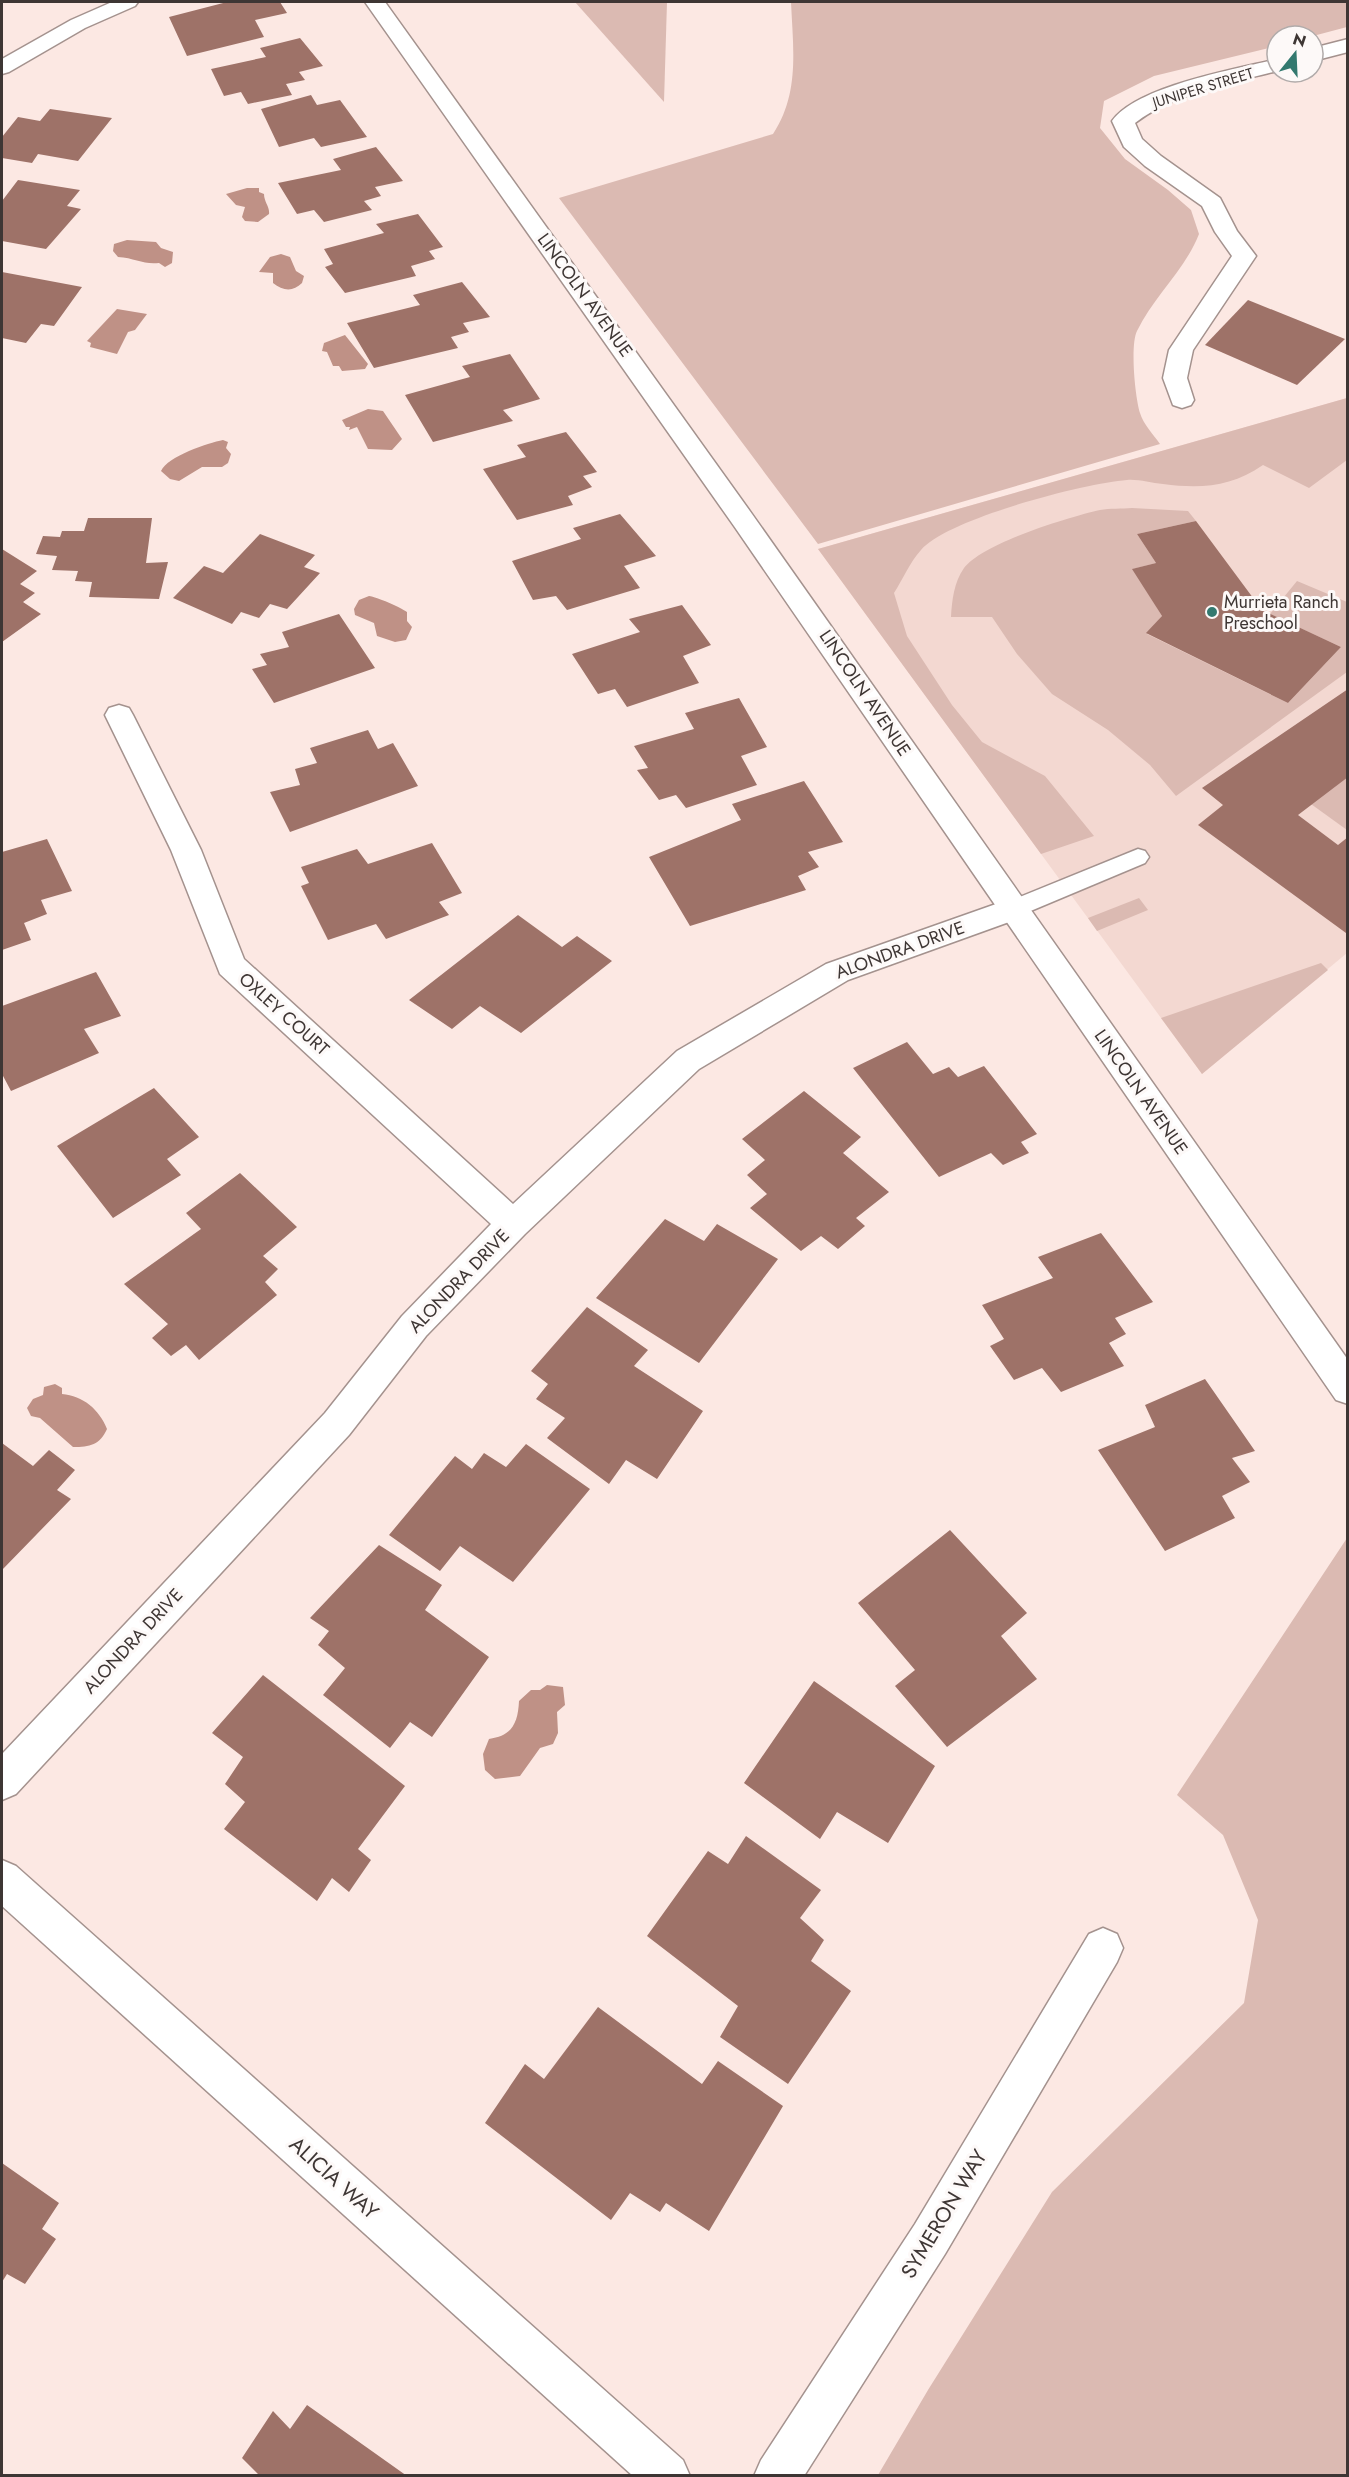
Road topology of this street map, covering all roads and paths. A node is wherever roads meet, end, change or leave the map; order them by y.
1 (128, 2) edge
2 (375, 2) edge
3 (1347, 45) edge
4 (1325, 51) edge
5 (2, 68) edge
6 (1265, 68) edge
7 (1182, 400) dead end
8 (119, 715) dead end
9 (1138, 857) dead end
10 (1013, 909) junction
11 (513, 1224) junction
12 (1347, 1389) edge
13 (2, 1781) edge
14 (2, 1880) edge
15 (1103, 1948) dead end
16 (667, 2475) edge
17 (777, 2475) edge

1 - 5 street
2 - 10 street, LINCOLN AVENUE
3 - 4 street
6 - 7 street, JUNIPER STREET
8 - 11 street, OXLEY COURT
9 - 10 lane
10 - 11 street, ALONDRA DRIVE
10 - 12 street, LINCOLN AVENUE
11 - 13 street, ALONDRA DRIVE
14 - 16 street, ALICIA WAY
15 - 17 street, SYMERON WAY

